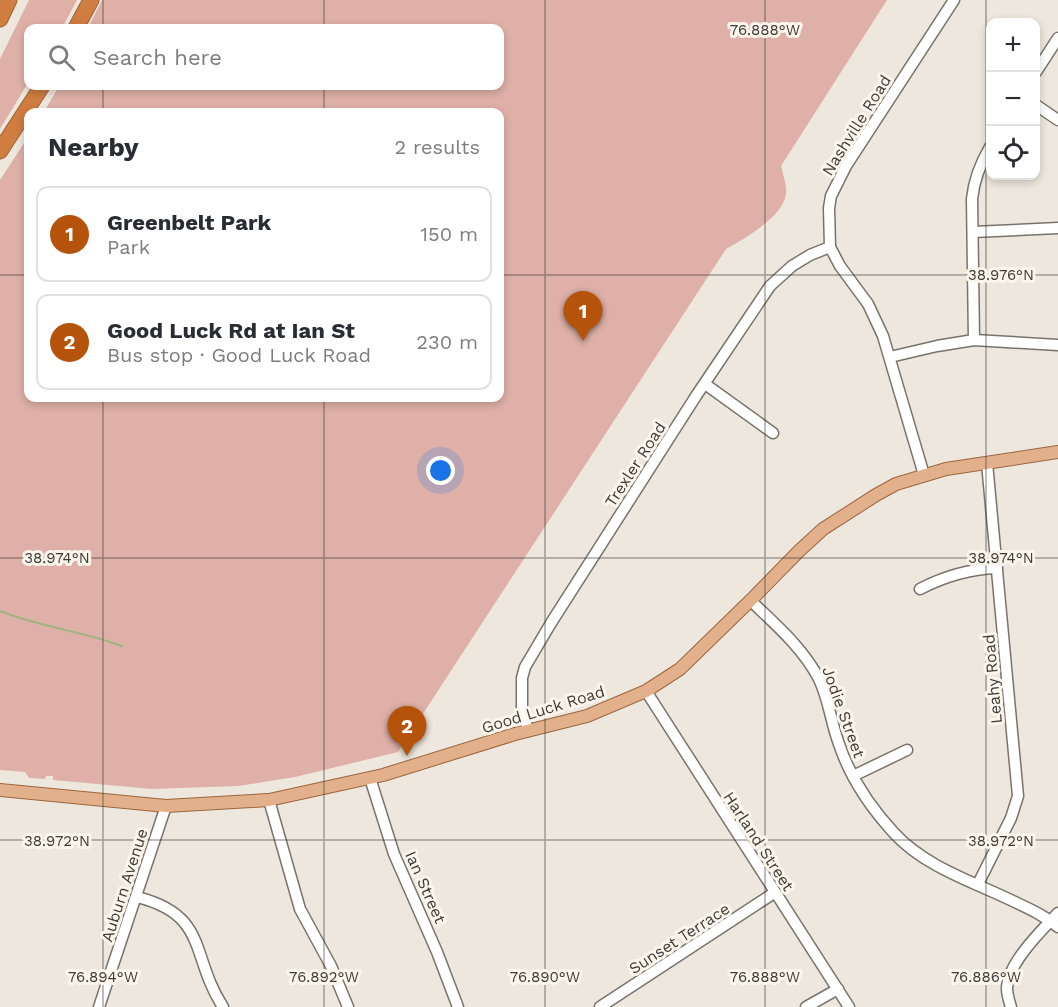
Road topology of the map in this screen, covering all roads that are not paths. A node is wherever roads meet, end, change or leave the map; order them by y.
1 (9, 0) edge
2 (91, 0) edge
3 (954, 0) edge
4 (0, 19) edge
5 (78, 24) edge
6 (1058, 38) edge
7 (1040, 65) edge
8 (39, 90) edge
9 (28, 108) edge
10 (1040, 108) edge
11 (24, 114) edge
12 (1058, 120) edge
13 (0, 151) edge
14 (986, 154) edge
15 (1058, 228) edge
16 (973, 232) junction
17 (830, 247) junction
18 (974, 340) junction
19 (1058, 345) edge
20 (890, 357) junction
21 (705, 384) junction
22 (773, 433) dead end
23 (1058, 452) edge
24 (987, 463) junction
25 (924, 475) junction
26 (997, 568) junction
27 (920, 589) dead end
28 (751, 601) junction
29 (645, 691) junction
30 (528, 731) junction
31 (907, 750) dead end
32 (853, 776) junction
33 (370, 778) junction
34 (0, 790) edge
35 (269, 800) junction
36 (166, 806) junction
37 (978, 884) junction
38 (774, 893) junction
39 (137, 897) junction
40 (1056, 921) edge
41 (838, 989) junction
42 (99, 1007) edge
43 (223, 1007) edge
44 (348, 1007) edge
45 (458, 1007) edge
46 (600, 1007) edge
47 (806, 1007) edge
48 (849, 1007) edge
49 (1011, 1007) edge

1 - 4 highway
2 - 5 highway
3 - 17 street, Nashville Road
6 - 7 street
8 - 9 highway
10 - 12 street
11 - 13 highway
14 - 16 street
15 - 16 street
16 - 18 street
17 - 20 street, Nashville Road
17 - 21 street, Trexler Road
18 - 19 street
18 - 20 street
20 - 25 street, Nashville Road
21 - 22 street
21 - 30 street, Trexler Road
23 - 24 main road, Good Luck Road
24 - 25 main road, Good Luck Road
24 - 26 street, Leahy Road
25 - 28 main road, Good Luck Road
26 - 27 street
26 - 37 street, Leahy Road
28 - 29 main road, Good Luck Road
28 - 32 street, Jodie Street
29 - 30 main road, Good Luck Road
29 - 38 street, Harland Street
30 - 33 main road, Good Luck Road
31 - 32 street
32 - 37 street, Jodie Street
33 - 35 main road, Good Luck Road
33 - 45 street, Ian Street
34 - 36 main road, Good Luck Road
35 - 36 main road, Good Luck Road
35 - 44 street
36 - 39 street, Auburn Avenue
37 - 40 street, Jodie Street
38 - 41 street, Harland Street
38 - 46 street, Sunset Terrace
39 - 42 street, Auburn Avenue
39 - 43 street
40 - 49 street
41 - 47 street
41 - 48 street, Harland Street

